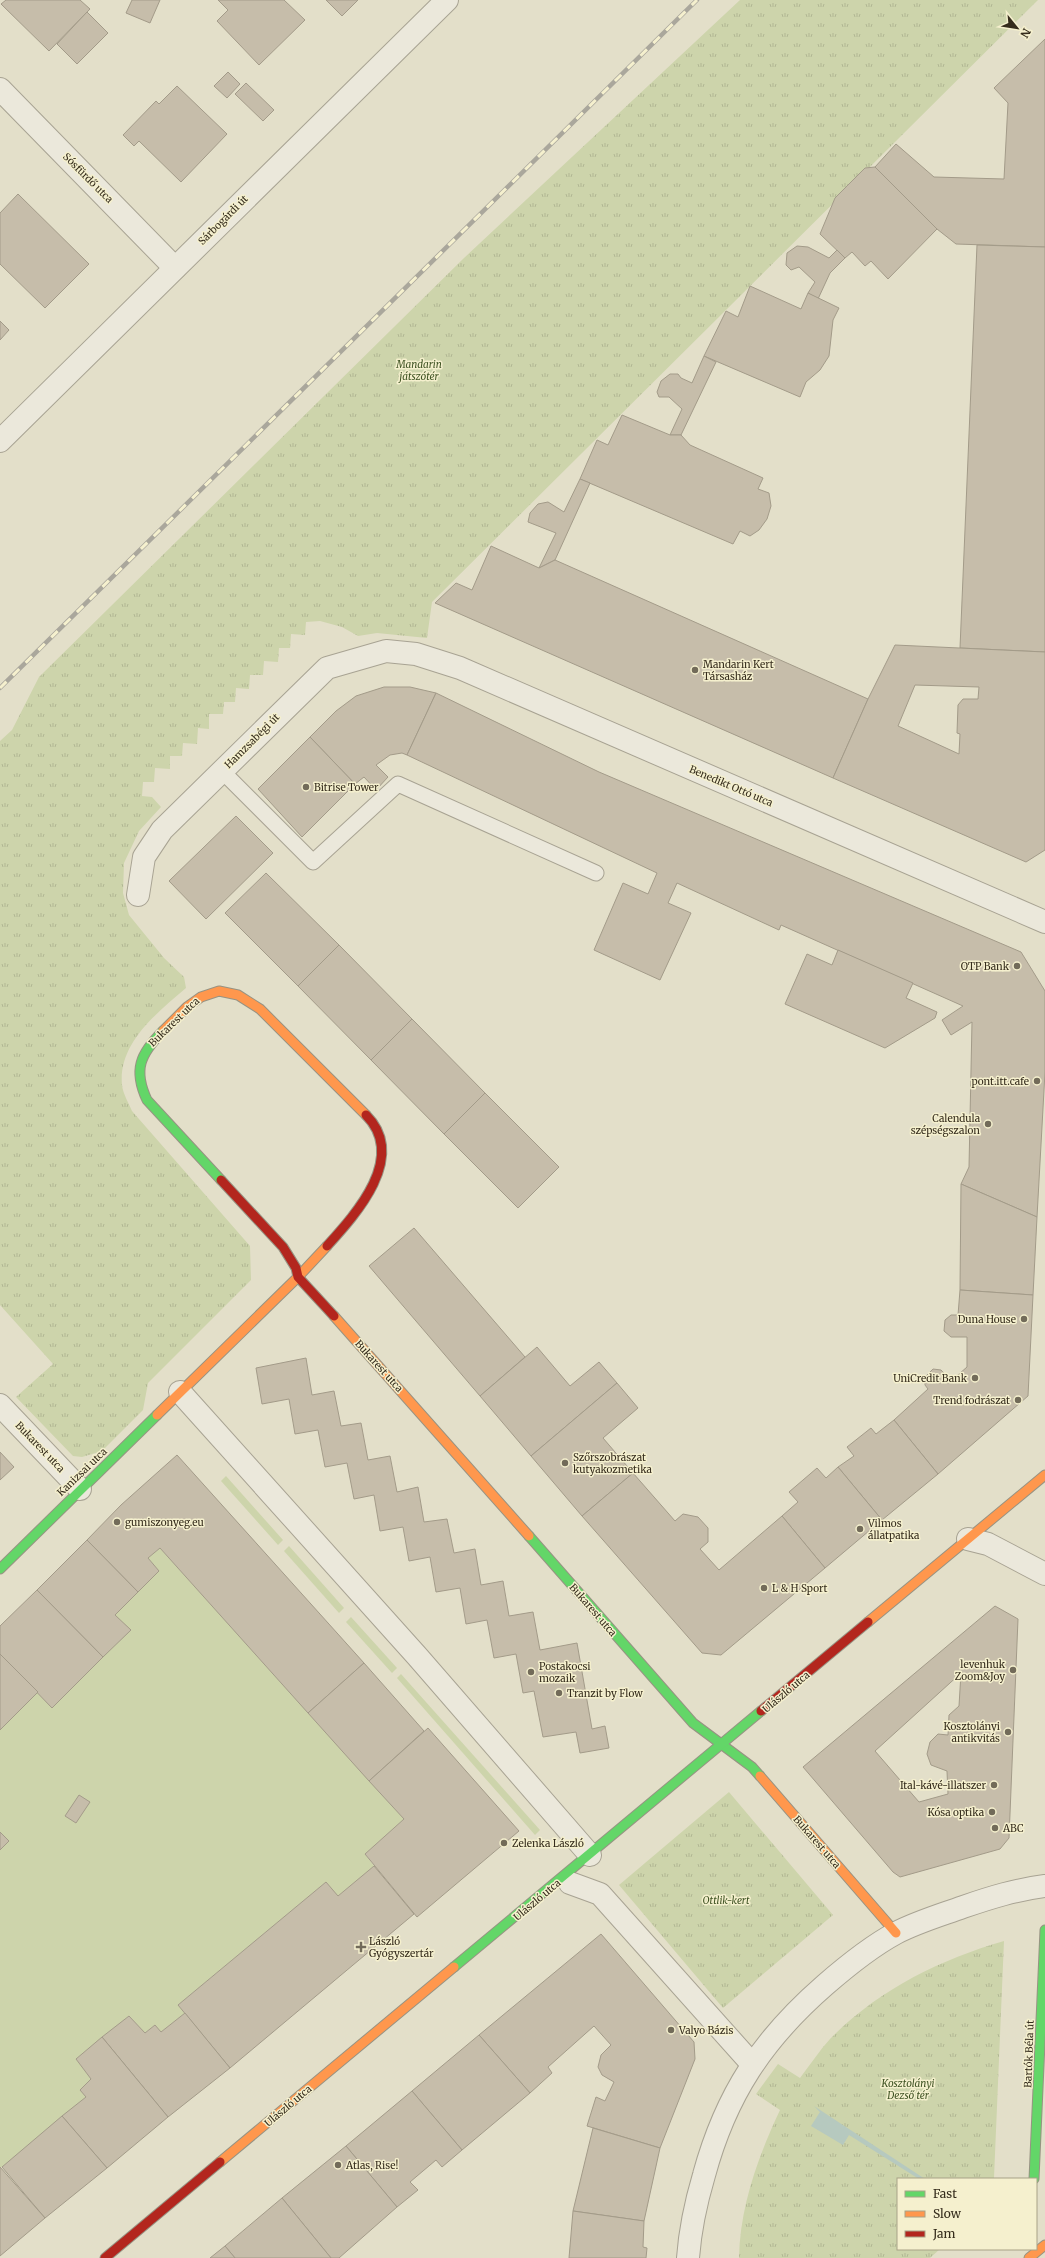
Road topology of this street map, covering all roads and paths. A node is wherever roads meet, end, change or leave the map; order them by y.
1 (447, 0) edge
2 (0, 89) edge
3 (175, 268) junction
4 (0, 442) edge
5 (416, 654) joint
6 (222, 771) junction
7 (596, 873) dead end
8 (138, 895) dead end
9 (1045, 922) edge
10 (298, 1277) junction
11 (180, 1392) junction
12 (0, 1405) edge
13 (1045, 1475) edge
14 (80, 1489) junction
15 (968, 1540) junction
16 (0, 1568) edge
17 (1045, 1574) edge
18 (722, 1744) junction
19 (590, 1855) junction
20 (570, 1883) dead end
21 (1045, 1886) edge
22 (1045, 1930) edge
23 (896, 1933) junction
24 (752, 2064) junction
25 (1034, 2178) edge
26 (1045, 2245) edge
27 (1034, 2254) edge
28 (105, 2258) edge
29 (688, 2258) edge

1 - 3 street, Sárbogárdi út
2 - 3 street, Sósfürdő utca
3 - 4 street, Sárbogárdi út
5 - 6 street, Hamzsabégi út
5 - 9 street, Benedikt Ottó utca
6 - 7 lane
6 - 8 street, Hamzsabégi út
10 - 10 street, Bukarest utca
10 - 11 street, Bukarest utca
10 - 18 street, Bukarest utca
11 - 14 street, Kanizsai utca
11 - 19 street
12 - 14 street, Bukarest utca
13 - 15 street, Ulászló utca
14 - 16 street, Kanizsai utca
15 - 17 street
15 - 18 street, Ulászló utca
18 - 19 street, Ulászló utca
18 - 23 street, Bukarest utca
19 - 28 street, Ulászló utca
20 - 24 street
21 - 23 street
22 - 25 street, Bartók Béla út
23 - 24 street
24 - 29 street
26 - 27 street

